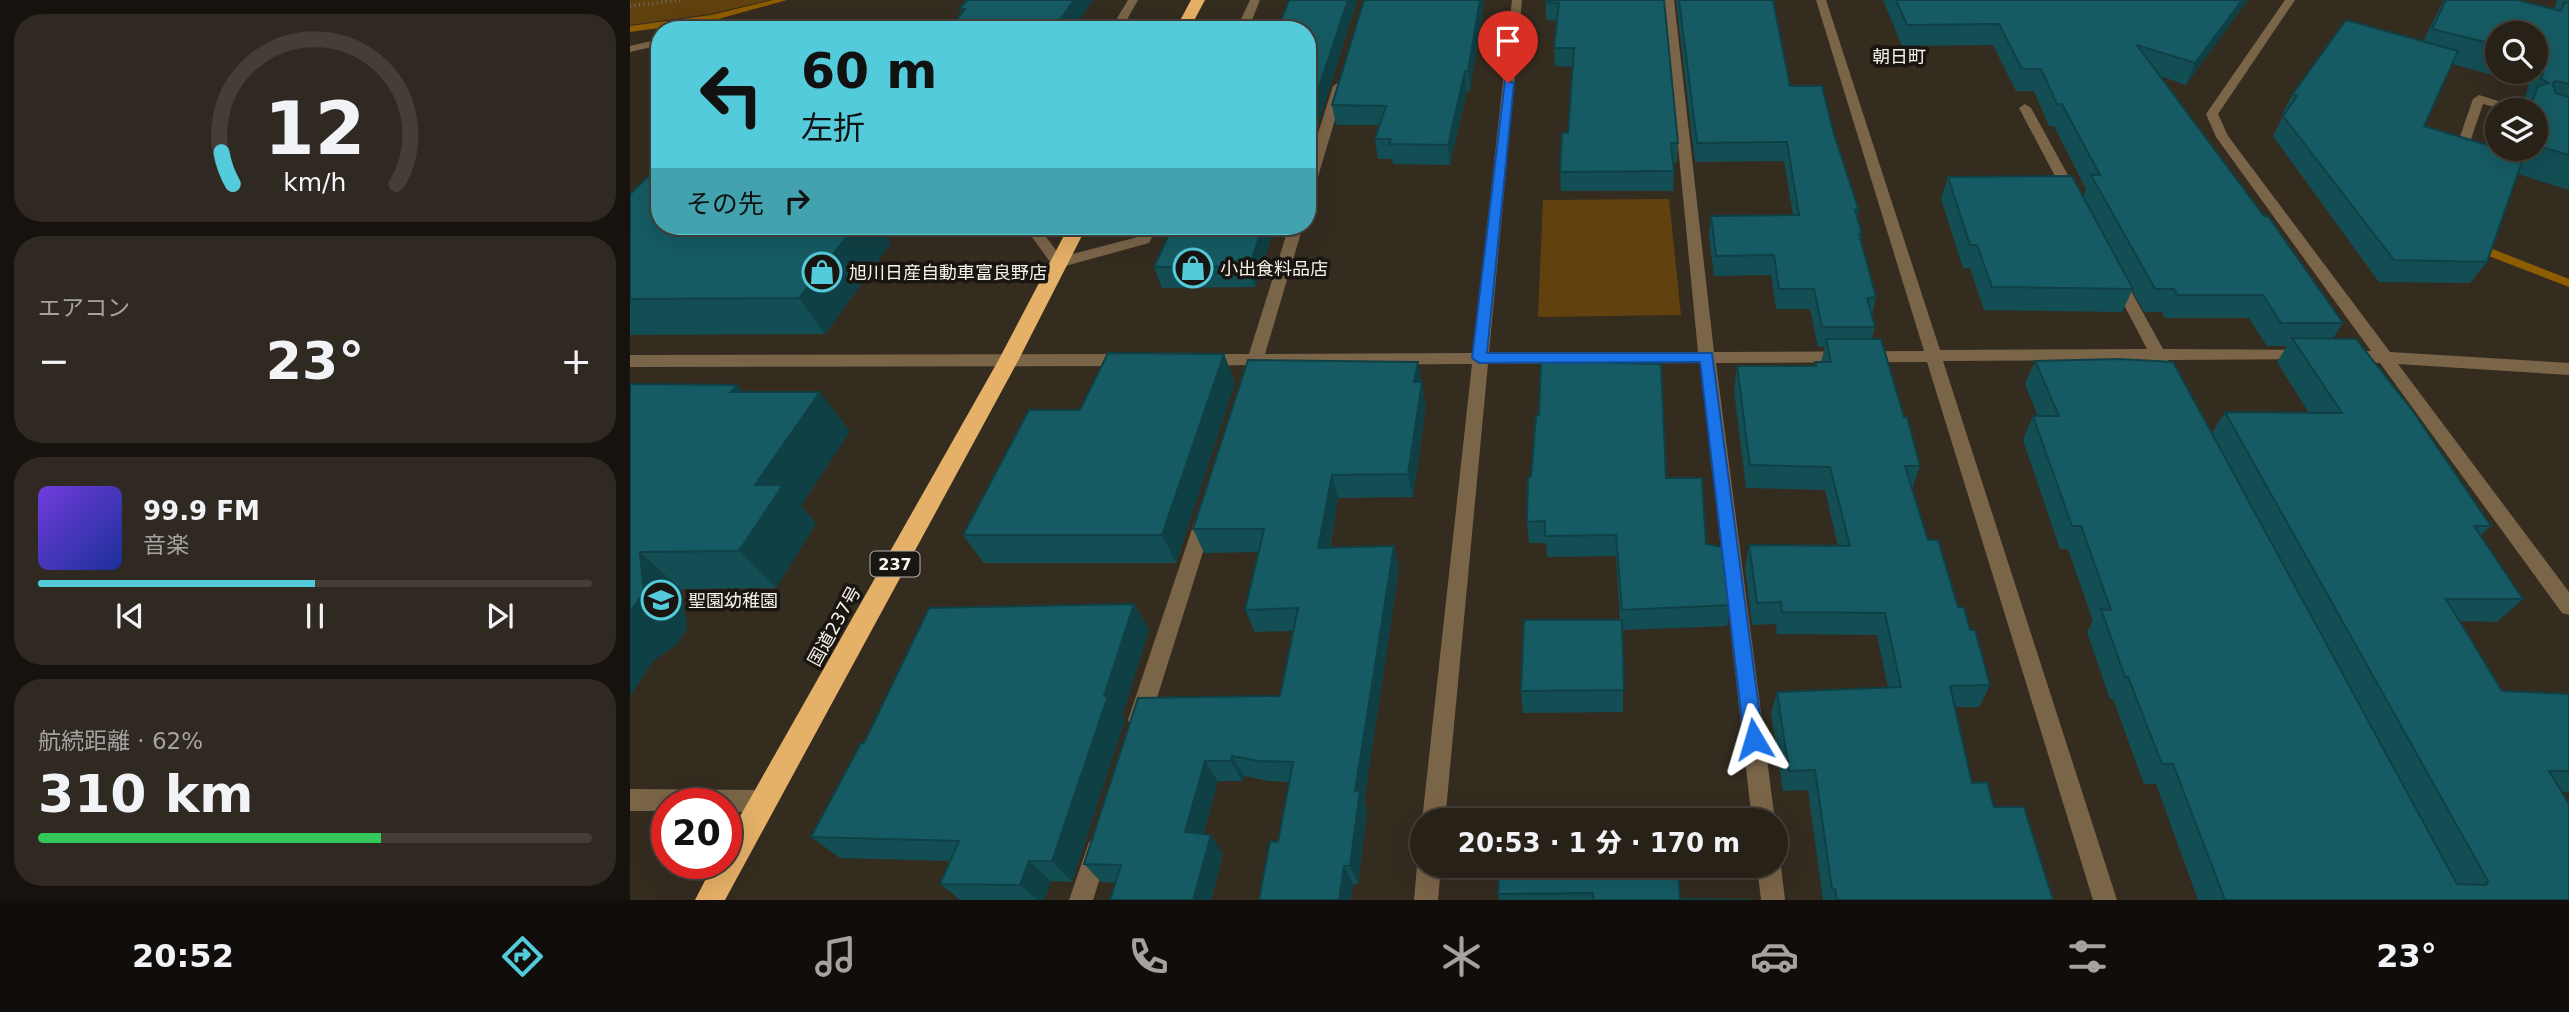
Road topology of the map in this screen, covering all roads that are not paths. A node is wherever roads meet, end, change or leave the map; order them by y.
1 (1133, 0) edge
2 (1198, 0) edge
3 (1255, 0) edge
4 (1517, 0) edge
5 (1669, 0) edge
6 (1821, 0) edge
7 (2290, 0) edge
8 (1120, 21) edge
9 (1187, 21) edge
10 (1246, 21) edge
11 (651, 43) edge
12 (630, 49) edge
13 (1342, 76) edge
14 (2485, 101) edge
15 (2025, 107) dead end
16 (2463, 145) edge
17 (1316, 161) edge
18 (2084, 218) edge
19 (1038, 235) edge
20 (1073, 235) edge
21 (1146, 235) edge
22 (1293, 235) edge
23 (1059, 263) junction
24 (2111, 268) edge
25 (2157, 354) junction
26 (2383, 355) junction
27 (1932, 356) junction
28 (1707, 357) junction
29 (1479, 358) junction
30 (1256, 359) junction
31 (1146, 360) edge
32 (1187, 360) edge
33 (630, 361) edge
34 (1008, 361) junction
35 (2569, 369) edge
36 (2170, 378) edge
37 (1247, 386) edge
38 (1209, 505) edge
39 (2569, 607) edge
40 (1132, 742) edge
41 (630, 800) edge
42 (763, 801) junction
43 (1434, 808) edge
44 (1761, 808) edge
45 (1102, 834) edge
46 (1428, 878) edge
47 (1770, 878) edge
48 (709, 900) edge
49 (1081, 900) edge
50 (1426, 900) edge
51 (1773, 900) edge
52 (2105, 900) edge

1 - 8 street
2 - 9 highway
3 - 10 street
4 - 29 street
5 - 28 street
6 - 27 street
7 - 26 street
11 - 12 street
13 - 17 street
14 - 16 street
15 - 18 street
19 - 23 street
20 - 23 highway, 国道237号 / 237
21 - 23 street
22 - 30 street
23 - 34 highway, 国道237号 / 237
24 - 25 street
25 - 26 street
25 - 27 street
25 - 36 street
26 - 35 street
26 - 39 street
27 - 28 street
27 - 52 street
28 - 29 street
28 - 44 street
29 - 30 street
29 - 43 street
30 - 32 street
30 - 37 street
31 - 34 street
33 - 34 street
34 - 42 highway, 国道237号 / 237
38 - 40 street
41 - 42 street
42 - 48 highway, 国道237号 / 237
45 - 49 street
46 - 50 street
47 - 51 street

